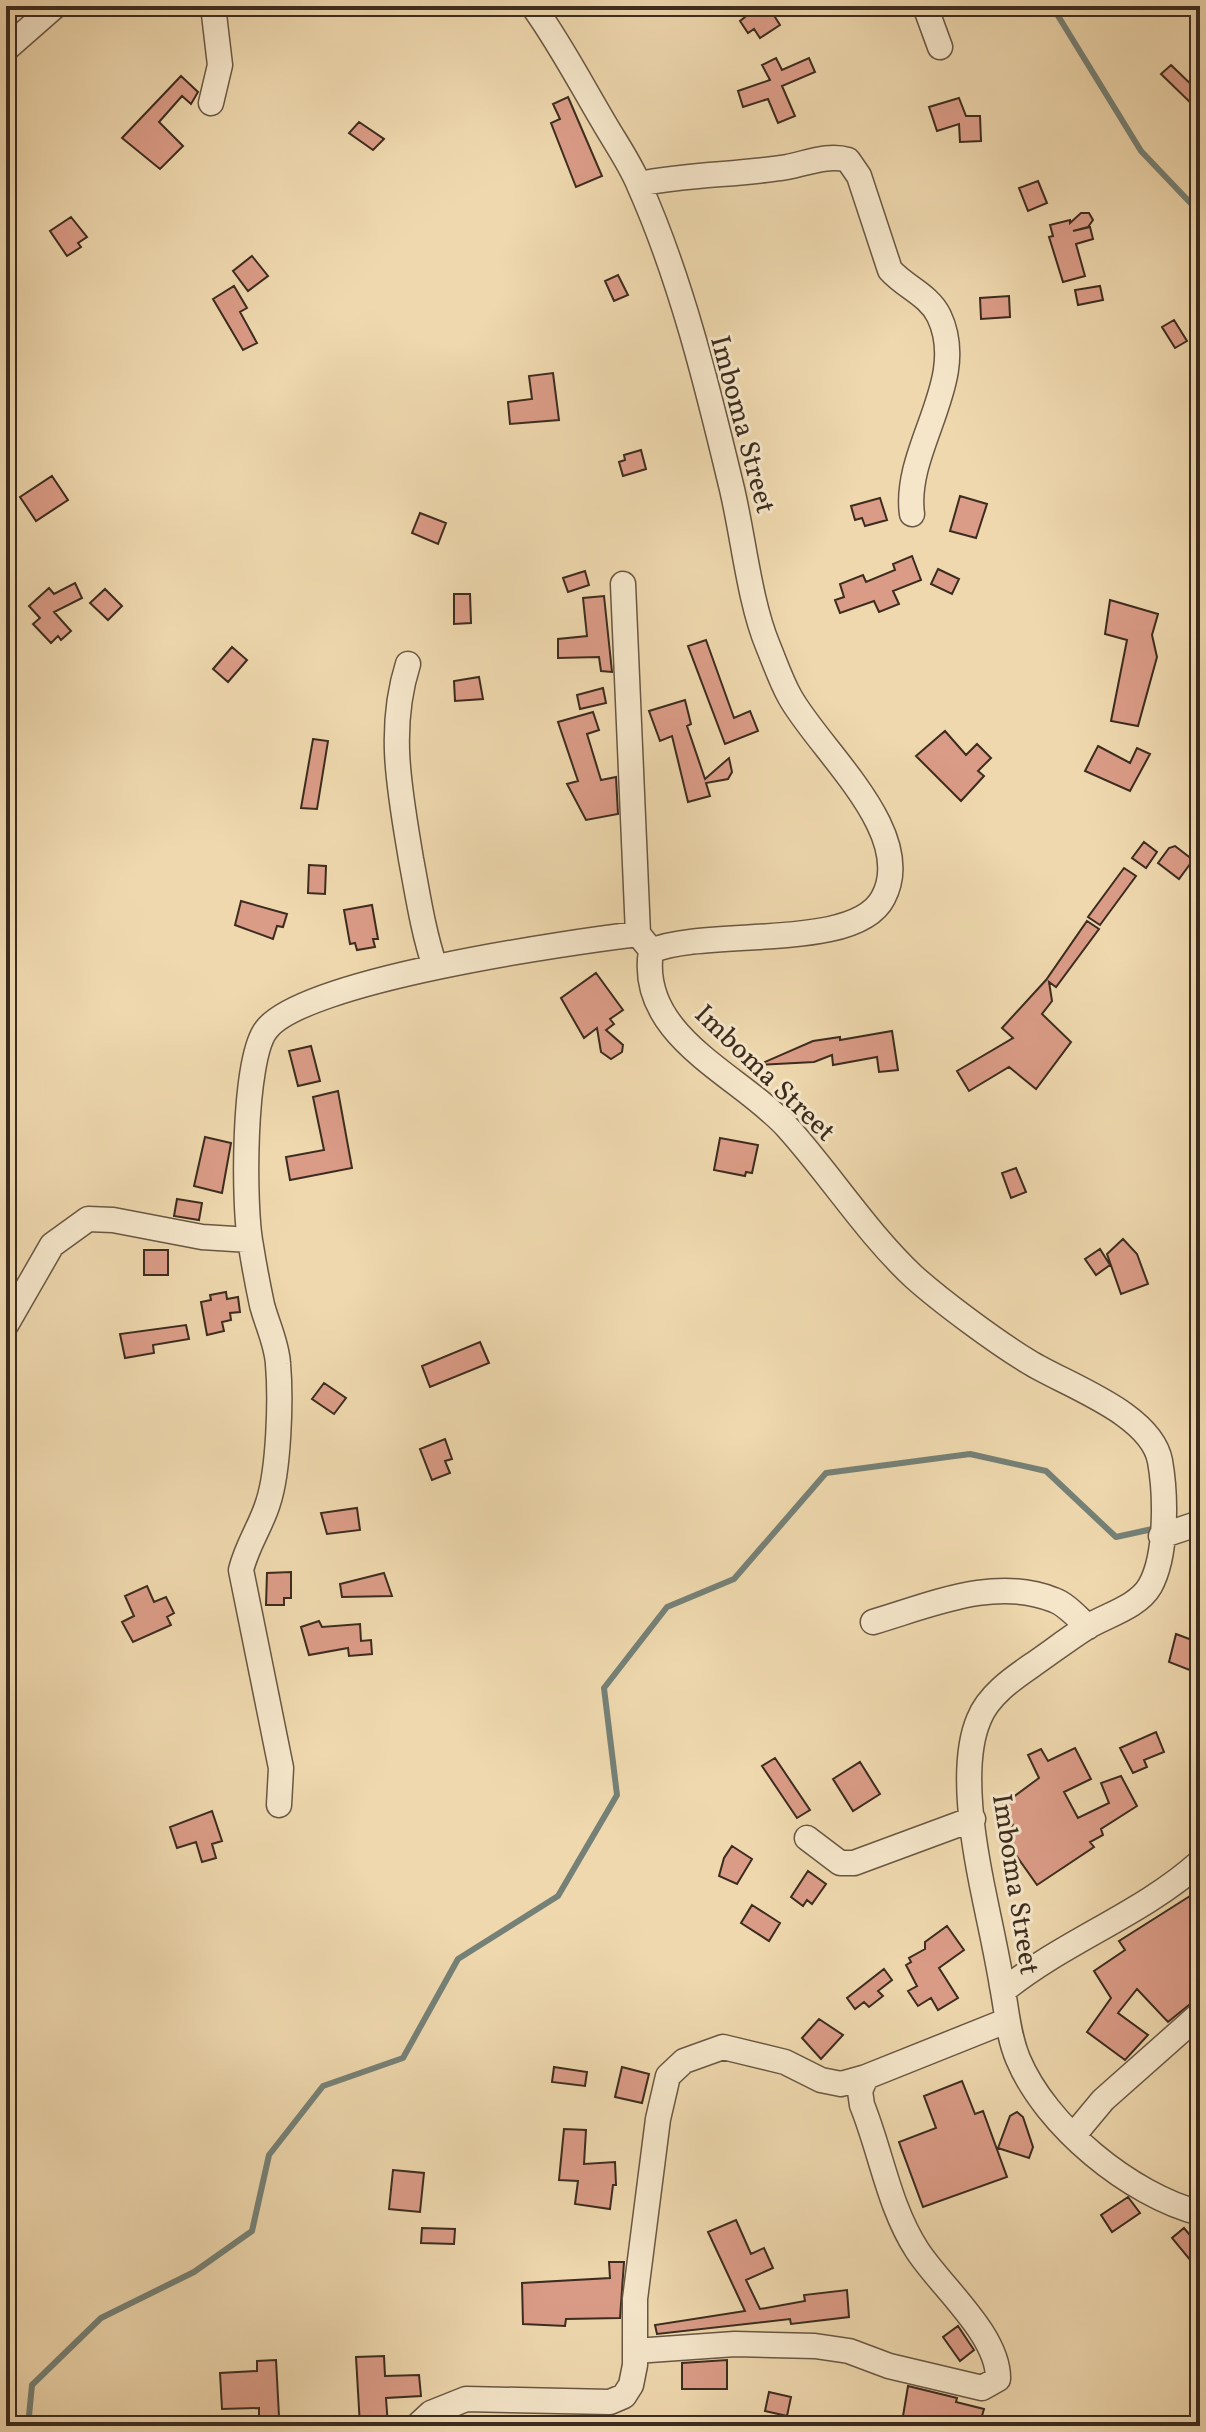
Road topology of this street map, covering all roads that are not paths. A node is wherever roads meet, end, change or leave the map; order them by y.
1 (55, 6) edge
2 (213, 6) edge
3 (533, 6) edge
4 (925, 6) edge
5 (940, 47) dead end
6 (6, 49) edge
7 (211, 103) dead end
8 (639, 184) junction
9 (912, 514) dead end
10 (623, 584) dead end
11 (408, 664) dead end
12 (644, 942) junction
13 (435, 967) junction
14 (250, 1240) junction
15 (6, 1325) edge
16 (1163, 1523) junction
17 (1200, 1523) edge
18 (873, 1622) dead end
19 (1088, 1627) junction
20 (279, 1805) dead end
21 (973, 1819) junction
22 (807, 1838) dead end
23 (1200, 1862) edge
24 (1003, 1991) junction
25 (1200, 2014) edge
26 (1006, 2021) junction
27 (866, 2077) junction
28 (1073, 2136) junction
29 (1200, 2213) edge
30 (635, 2351) junction
31 (417, 2426) edge

1 - 6 street
2 - 7 street
3 - 8 street, Imboma Street
4 - 5 street
8 - 9 street
8 - 12 street, Imboma Street
10 - 12 street
11 - 13 street
12 - 13 street
12 - 16 street, Imboma Street
13 - 14 street
14 - 15 street
14 - 20 street
16 - 17 street
16 - 19 street, Imboma Street
18 - 19 street
19 - 21 street, Imboma Street
21 - 22 street
21 - 24 street, Imboma Street
23 - 24 street
24 - 26 street, Imboma Street
25 - 28 street
26 - 27 street
26 - 28 street, Imboma Street
27 - 30 street
27 - 30 street
28 - 29 street, Imboma Street
30 - 31 street

